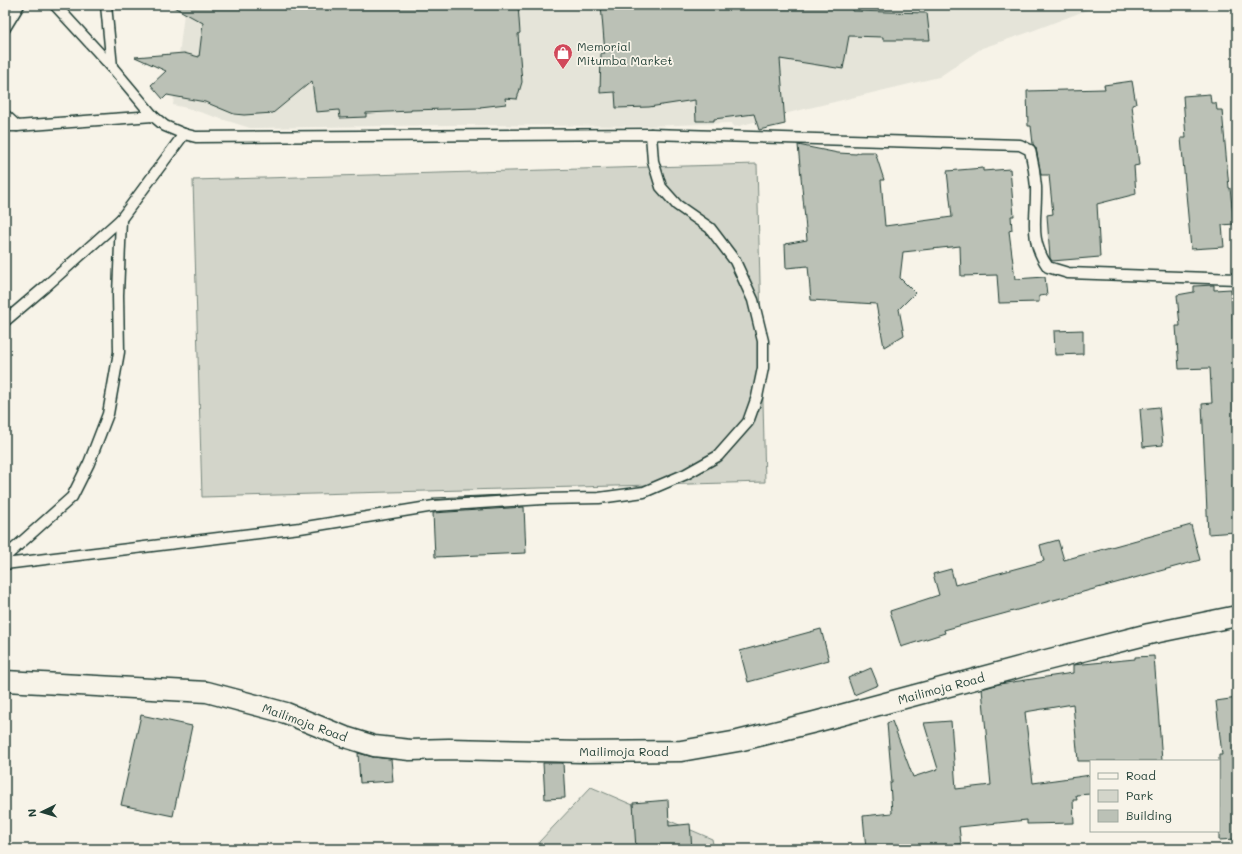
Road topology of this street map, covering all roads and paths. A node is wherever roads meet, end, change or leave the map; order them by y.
1 (19, 5) edge
2 (55, 5) edge
3 (106, 5) edge
4 (5, 28) edge
5 (112, 67) junction
6 (5, 115) edge
7 (153, 116) junction
8 (5, 126) edge
9 (17, 126) junction
10 (184, 134) junction
11 (651, 134) junction
12 (121, 219) junction
13 (1237, 280) edge
14 (5, 321) edge
15 (5, 557) edge
16 (5, 564) edge
17 (1237, 616) edge
18 (5, 681) edge

1 - 4 lane
2 - 5 lane
3 - 5 lane
5 - 7 lane
6 - 9 lane
7 - 9 lane
7 - 10 lane
8 - 9 lane
10 - 11 lane
10 - 12 lane
11 - 13 lane
11 - 16 lane
12 - 14 lane
12 - 15 lane
17 - 18 street, Mailimoja Road

